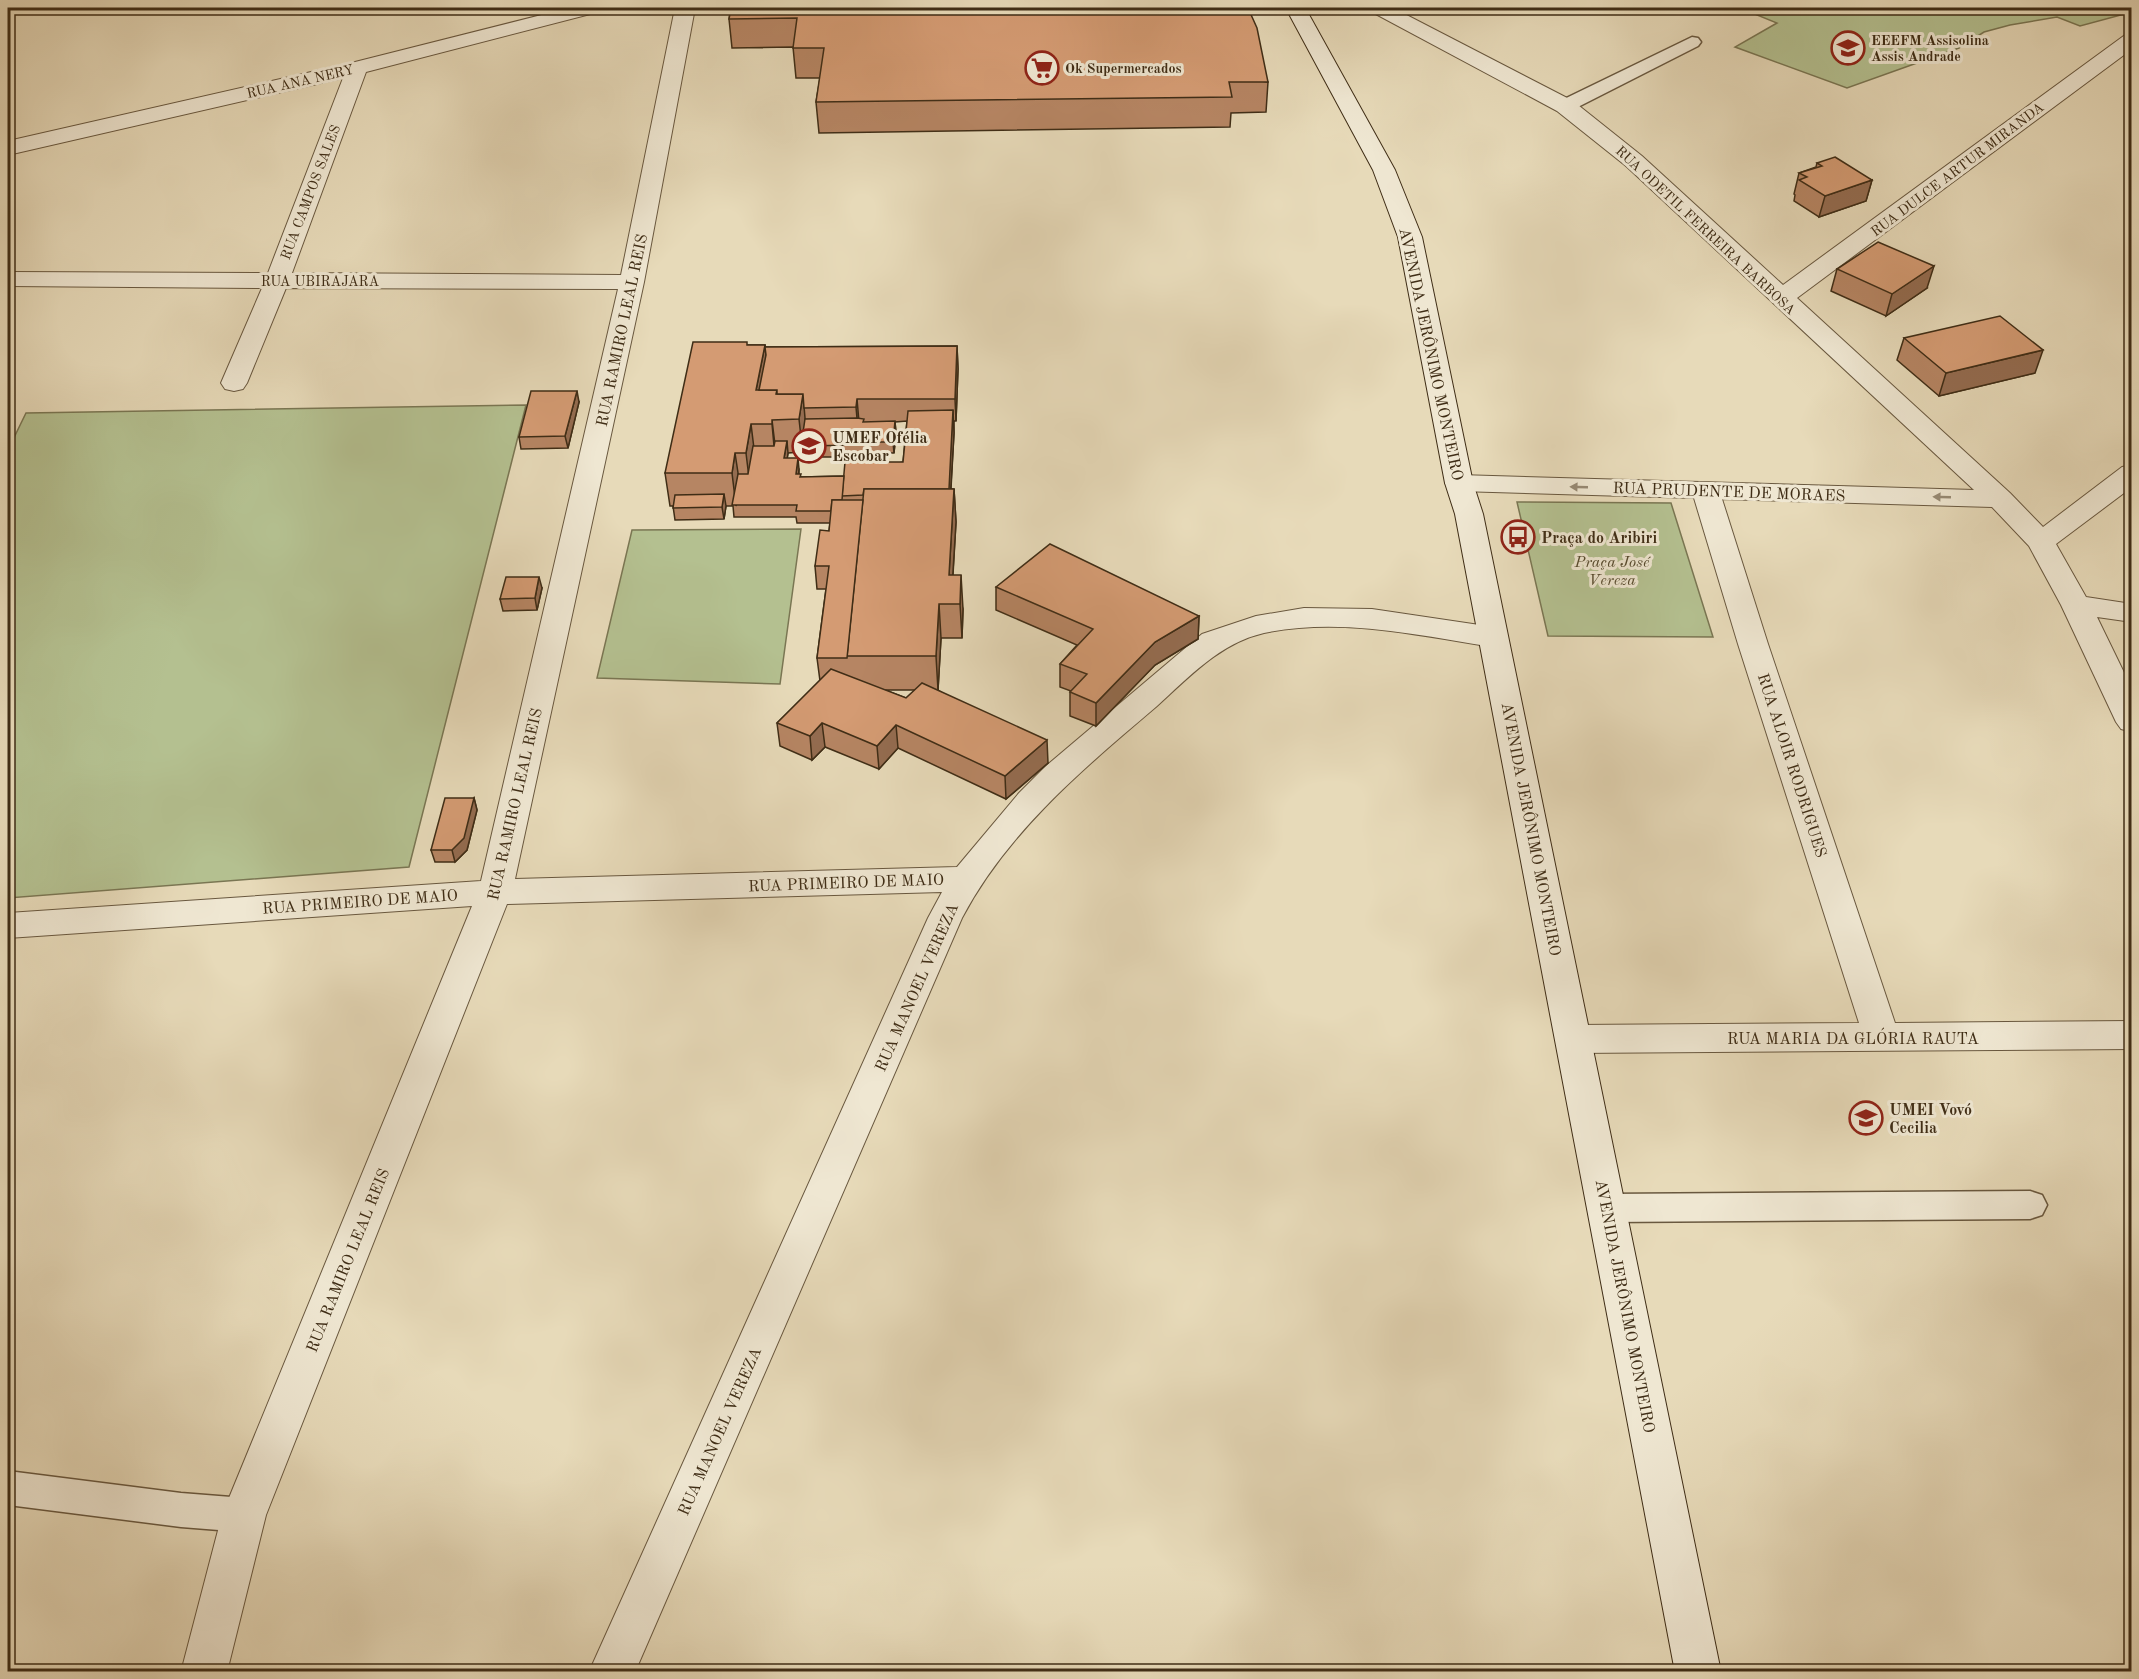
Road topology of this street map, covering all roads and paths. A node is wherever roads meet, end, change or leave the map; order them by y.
1 (591, 8) edge
2 (685, 8) edge
3 (1379, 8) edge
4 (1295, 9) edge
5 (2132, 39) edge
6 (1692, 42) dead end
7 (357, 68) junction
8 (1565, 106) junction
9 (8, 148) edge
10 (8, 279) edge
11 (277, 281) junction
12 (632, 282) junction
13 (1781, 298) junction
14 (234, 383) dead end
15 (2132, 473) edge
16 (1459, 483) junction
17 (1706, 491) junction
18 (2000, 499) junction
19 (2041, 542) junction
20 (2076, 605) junction
21 (2132, 613) edge
22 (1493, 637) junction
23 (2132, 722) edge
24 (966, 879) junction
25 (495, 892) junction
26 (8, 925) edge
27 (2132, 1035) edge
28 (1882, 1038) junction
29 (1575, 1039) junction
30 (2030, 1205) dead end
31 (1608, 1208) junction
32 (8, 1488) edge
33 (244, 1515) junction
34 (204, 1671) edge
35 (612, 1671) edge
36 (1698, 1671) edge

1 - 7 street, RUA ANA NERY
2 - 12 street, RUA RAMIRO LEAL REIS
3 - 8 street, RUA ODETIL FERREIRA BARBOSA
4 - 16 street, AVENIDA JERÔNIMO MONTEIRO
5 - 13 street, RUA DULCE ARTUR MIRANDA
6 - 8 lane
7 - 9 street, RUA ANA NERY
7 - 11 street, RUA CAMPOS SALES
8 - 13 street, RUA ODETIL FERREIRA BARBOSA
10 - 11 street, RUA UBIRAJARA
11 - 12 street, RUA UBIRAJARA
11 - 14 street, RUA CAMPOS SALES
12 - 25 street, RUA RAMIRO LEAL REIS
13 - 18 street, RUA ODETIL FERREIRA BARBOSA
15 - 19 street
17 -> 16 street, RUA PRUDENTE DE MORAES
16 - 22 street, AVENIDA JERÔNIMO MONTEIRO
18 -> 17 street, RUA PRUDENTE DE MORAES
17 - 28 street, RUA ALOIR RODRIGUES
18 - 19 street, RUA ODETIL FERREIRA BARBOSA
19 - 20 street, RUA ODETIL FERREIRA BARBOSA
20 - 21 street
20 - 23 street, RUA ODETIL FERREIRA BARBOSA
22 - 24 street, RUA MANOEL VEREZA
22 - 29 street, AVENIDA JERÔNIMO MONTEIRO
24 - 25 street, RUA PRIMEIRO DE MAIO
24 - 35 street, RUA MANOEL VEREZA
25 - 26 street, RUA PRIMEIRO DE MAIO
25 - 33 street, RUA RAMIRO LEAL REIS
27 - 28 street, RUA MARIA DA GLÓRIA RAUTA
28 - 29 street, RUA MARIA DA GLÓRIA RAUTA
29 - 31 street, AVENIDA JERÔNIMO MONTEIRO
30 - 31 lane
31 - 36 street, AVENIDA JERÔNIMO MONTEIRO
32 - 33 lane
33 - 34 street, RUA RAMIRO LEAL REIS

